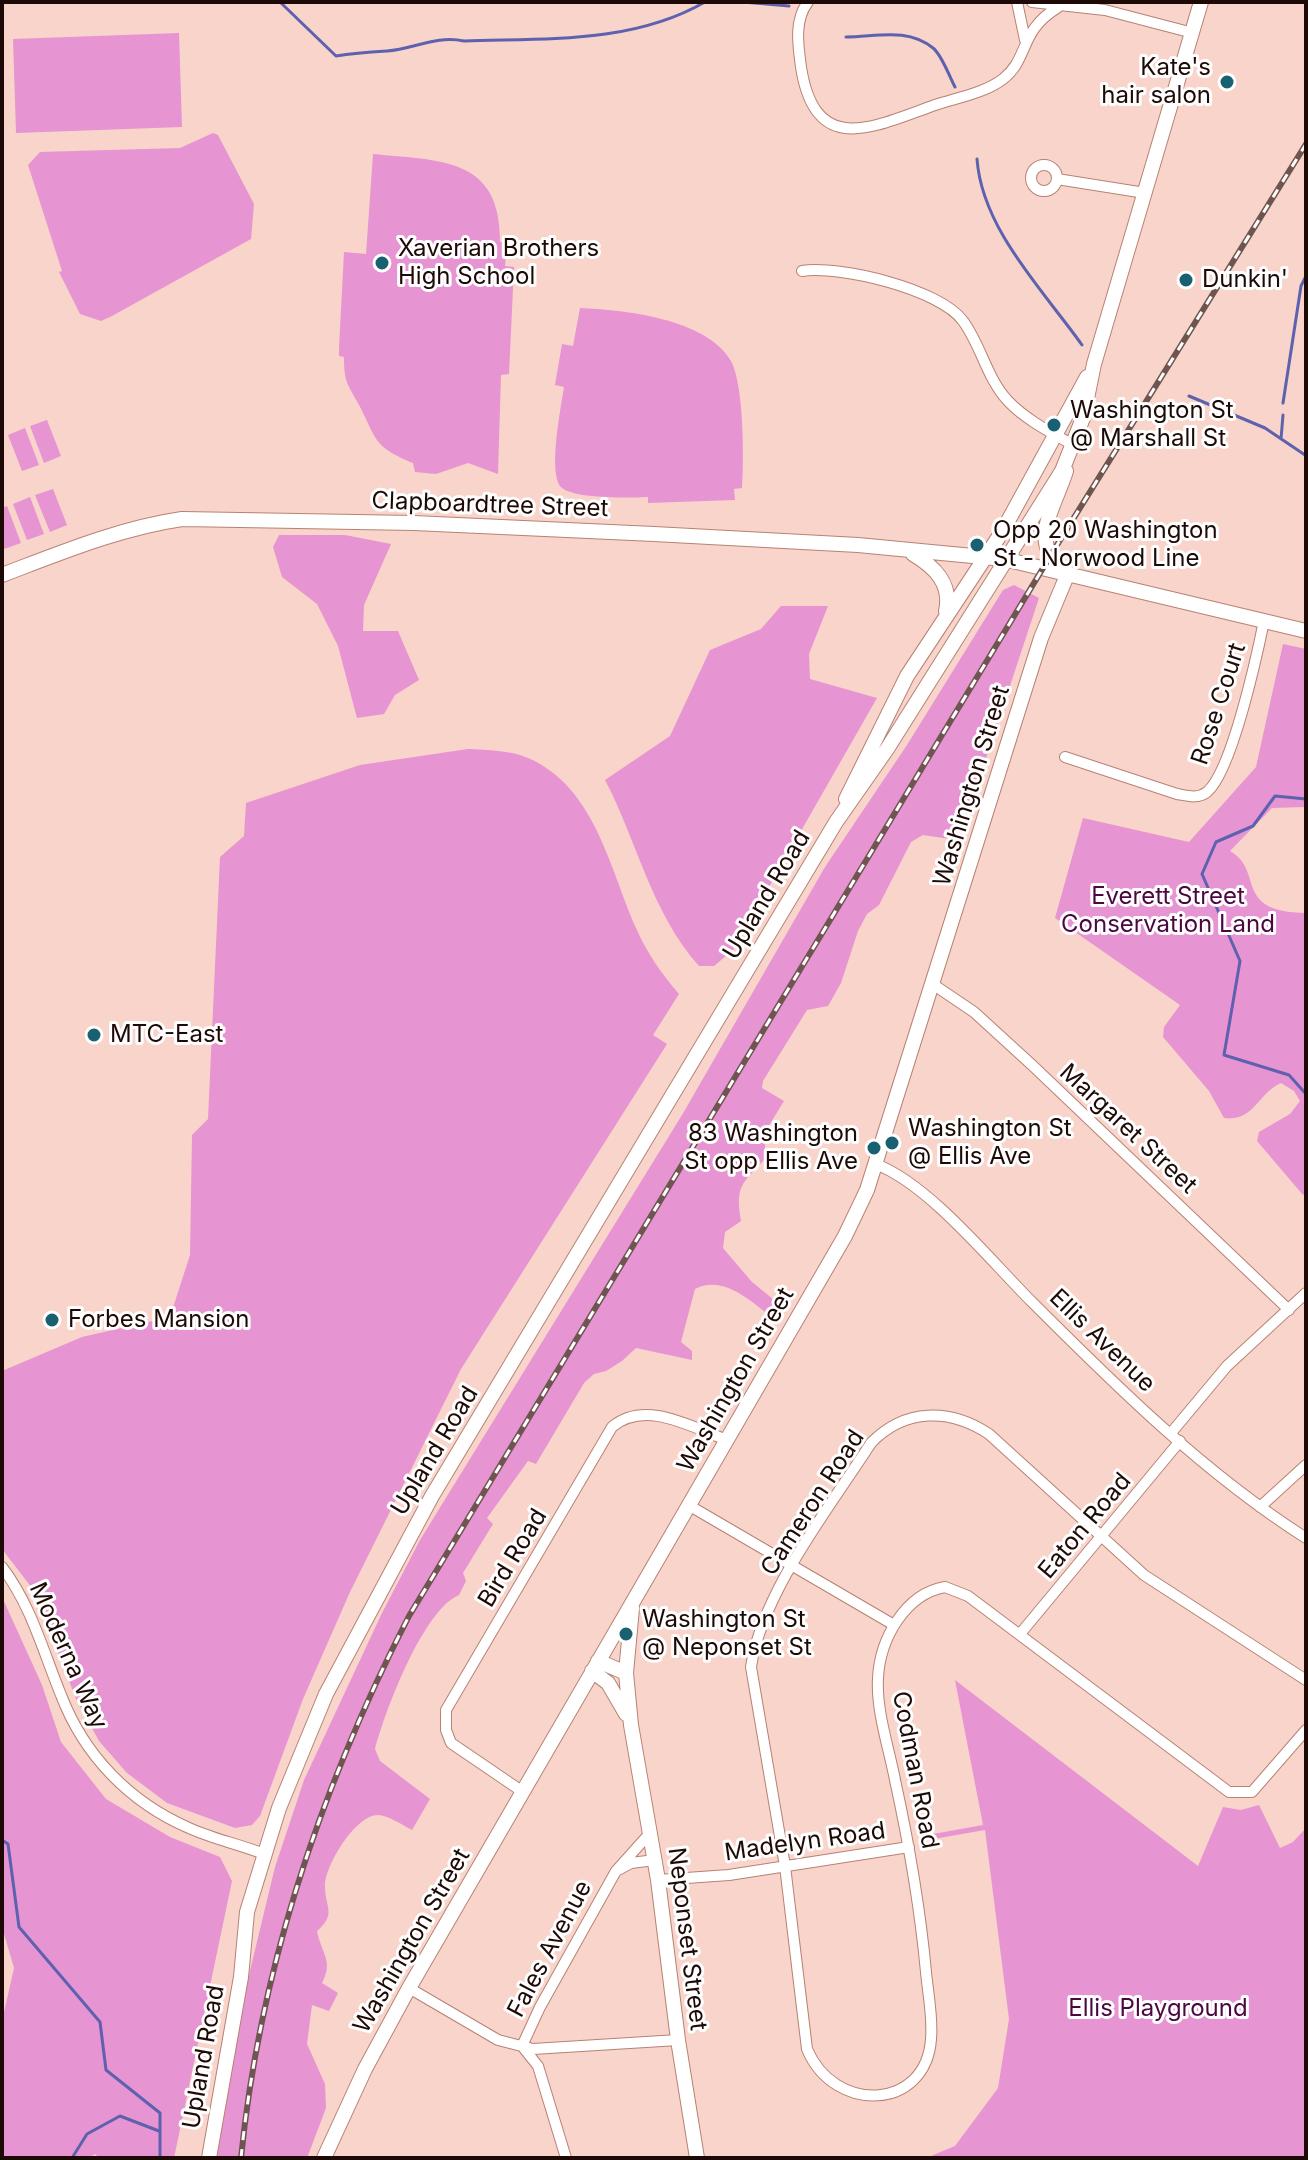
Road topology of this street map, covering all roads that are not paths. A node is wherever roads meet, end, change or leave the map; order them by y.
1 (808, 2) edge
2 (1017, 2) edge
3 (1032, 2) edge
4 (1201, 2) edge
5 (1072, 4) edge
6 (1057, 8) junction
7 (1193, 33) junction
8 (1025, 40) junction
9 (1057, 179) dead end
10 (1145, 193) junction
11 (802, 271) dead end
12 (1094, 364) junction
13 (1058, 436) junction
14 (1075, 446) junction
15 (910, 552) junction
16 (983, 558) junction
17 (1004, 559) junction
18 (1068, 573) junction
19 (2, 575) edge
20 (944, 618) junction
21 (1264, 621) junction
22 (1306, 631) edge
23 (1065, 757) dead end
24 (836, 822) junction
25 (934, 985) junction
26 (878, 1165) junction
27 (1306, 1293) edge
28 (1289, 1310) junction
29 (1171, 1433) junction
30 (727, 1440) junction
31 (1180, 1441) junction
32 (1306, 1465) edge
33 (690, 1506) junction
34 (1260, 1507) junction
35 (1306, 1538) edge
36 (1102, 1539) junction
37 (795, 1565) junction
38 (2, 1567) edge
39 (633, 1602) junction
40 (894, 1625) junction
41 (1020, 1634) junction
42 (595, 1666) junction
43 (626, 1673) junction
44 (1306, 1680) edge
45 (631, 1725) junction
46 (1306, 1730) edge
47 (523, 1792) junction
48 (650, 1833) junction
49 (909, 1847) junction
50 (264, 1854) junction
51 (655, 1860) junction
52 (785, 1866) junction
53 (616, 1871) junction
54 (658, 1880) junction
55 (409, 1988) junction
56 (678, 2040) junction
57 (522, 2046) junction
58 (209, 2158) edge
59 (324, 2158) edge
60 (566, 2158) edge
61 (697, 2158) edge

1 - 8 street
2 - 8 street
3 - 6 street
4 - 7 main road
5 - 6 street
5 - 7 street
6 - 8 street
7 - 10 main road
9 - 10 street
10 - 12 main road
11 - 13 street
12 - 13 main road
12 - 14 main road
13 - 14 street
13 - 16 main road
14 - 17 main road
14 - 18 main road
15 - 16 main road, Clapboardtree Street
15 - 19 main road, Clapboardtree Street
15 - 20 main road
16 - 17 main road, Clapboardtree Street
16 - 20 main road, Upland Road
17 - 18 main road, Clapboardtree Street
17 - 24 main road, Upland Road
18 - 21 main road, Clapboardtree Street
18 - 25 main road, Washington Street
20 - 24 main road, Upland Road
21 - 22 main road, Clapboardtree Street
21 - 23 street, Rose Court
24 - 50 main road, Upland Road
25 - 26 main road, Washington Street
25 - 28 street, Margaret Street
26 - 29 street, Ellis Avenue
26 - 30 main road, Washington Street
27 - 28 street
28 - 29 street
29 - 31 street, Ellis Avenue
30 - 33 main road, Washington Street
30 - 47 street, Bird Road
31 - 34 street, Ellis Avenue
31 - 36 street, Eaton Road
32 - 34 street
33 - 37 street
33 - 39 main road, Washington Street
34 - 35 street, Ellis Avenue
36 - 37 street, Cameron Road
36 - 41 street, Eaton Road
36 - 44 street, Cameron Road
37 - 40 street
37 - 52 street, Cameron Road
38 - 50 street, Moderna Way
39 - 42 main road, Washington Street
39 - 43 main road, Neponset Street
40 - 41 street, Codman Road
40 - 49 street, Codman Road
41 - 46 street, Codman Road
42 - 43 main road
42 - 45 main road, Neponset Street
42 - 47 main road, Washington Street
43 - 45 main road, Neponset Street
45 - 48 main road, Neponset Street
47 - 55 main road, Washington Street
48 - 51 main road, Neponset Street
48 - 53 street, Fales Avenue
49 - 52 street, Madelyn Road
49 - 52 street, Codman Road
50 - 58 main road, Upland Road
51 - 53 street, Fales Avenue
51 - 54 main road, Neponset Street
52 - 54 street, Madelyn Road
53 - 57 street, Fales Avenue
54 - 56 main road, Neponset Street
55 - 57 street
55 - 59 main road, Washington Street
56 - 57 street
56 - 61 main road, Neponset Street
57 - 60 street

